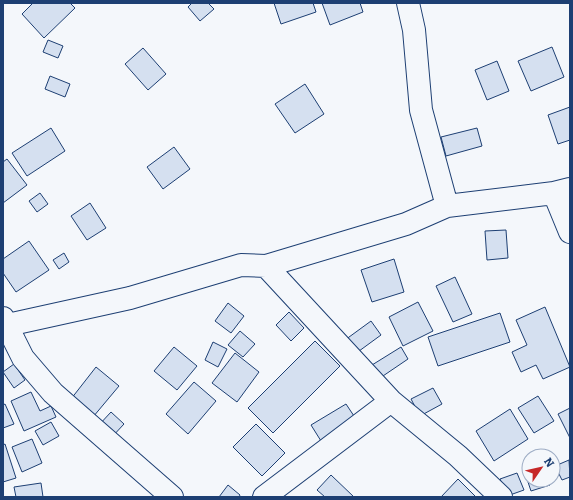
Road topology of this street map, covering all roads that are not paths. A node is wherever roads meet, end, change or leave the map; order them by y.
1 (408, 3) edge
2 (562, 191) edge
3 (447, 206) junction
4 (570, 232) edge
5 (266, 266) junction
6 (4, 323) edge
7 (391, 401) junction
8 (172, 497) edge
9 (264, 497) edge
10 (501, 497) edge

1 - 3 street
2 - 3 street
2 - 4 street
3 - 5 street
5 - 6 street
5 - 7 street
6 - 8 street
7 - 9 street
7 - 10 street

